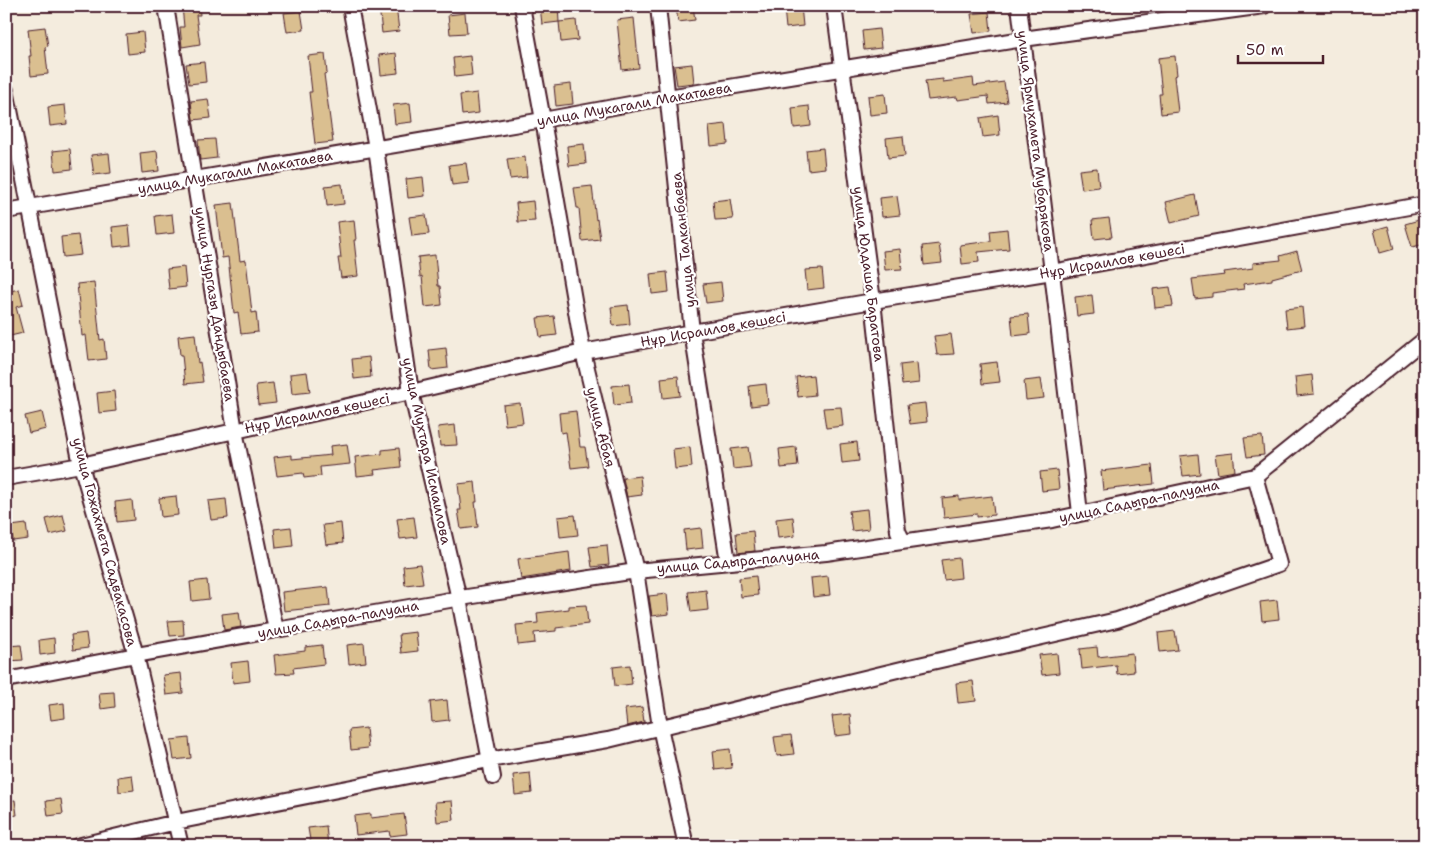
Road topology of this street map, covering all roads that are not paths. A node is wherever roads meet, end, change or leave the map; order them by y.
1 (166, 6) edge
2 (350, 6) edge
3 (522, 6) edge
4 (658, 6) edge
5 (834, 6) edge
6 (1019, 6) edge
7 (1262, 6) edge
8 (1023, 39) junction
9 (842, 68) junction
10 (6, 90) edge
11 (668, 97) junction
12 (543, 120) junction
13 (376, 148) junction
14 (194, 179) junction
15 (1425, 204) edge
16 (30, 206) junction
17 (6, 211) edge
18 (1052, 272) junction
19 (873, 301) junction
20 (692, 332) junction
21 (1425, 339) edge
22 (583, 352) junction
23 (411, 392) junction
24 (235, 431) junction
25 (81, 465) junction
26 (1255, 476) junction
27 (6, 478) edge
28 (1080, 514) junction
29 (903, 542) junction
30 (728, 562) junction
31 (636, 571) junction
32 (459, 599) junction
33 (276, 630) junction
34 (136, 655) junction
35 (6, 680) edge
36 (660, 727) junction
37 (489, 760) junction
38 (492, 777) dead end
39 (176, 822) junction
40 (77, 846) edge
41 (181, 846) edge
42 (686, 846) edge

1 - 14 street, улица Нургазы Дандыбаева
2 - 13 street, улица Мухтара Исмаилова
3 - 12 street, улица Абая
4 - 11 street, улица Талканбаева
5 - 9 street, улица Юлдаша Баратова
6 - 8 street, улица Ярмухамета Мубарякова
7 - 8 street, улица Мукагали Макатаева
8 - 9 street, улица Мукагали Макатаева
8 - 18 street, улица Ярмухамета Мубарякова
9 - 11 street, улица Мукагали Макатаева
9 - 19 street, улица Юлдаша Баратова
10 - 16 street, улица Гожахмета Садвакасова
11 - 12 street, улица Мукагали Макатаева
11 - 20 street, улица Талканбаева
12 - 13 street, улица Мукагали Макатаева
12 - 22 street, улица Абая
13 - 14 street, улица Мукагали Макатаева
13 - 23 street, улица Мухтара Исмаилова
14 - 16 street, улица Мукагали Макатаева
14 - 24 street, улица Нургазы Дандыбаева
15 - 18 street, Нұр Исраилов көшесі
16 - 17 street, улица Мукагали Макатаева
16 - 25 street, улица Гожахмета Садвакасова
18 - 19 street, Нұр Исраилов көшесі
18 - 28 street, улица Ярмухамета Мубарякова
19 - 20 street, Нұр Исраилов көшесі
19 - 29 street, улица Юлдаша Баратова
20 - 22 street, Нұр Исраилов көшесі
20 - 30 street, улица Талканбаева
21 - 26 street, улица Садыра-палуана
22 - 23 street, Нұр Исраилов көшесі
22 - 31 street, улица Абая
23 - 24 street, Нұр Исраилов көшесі
23 - 32 street, улица Мухтара Исмаилова
24 - 25 street, Нұр Исраилов көшесі
24 - 33 street, улица Нургазы Дандыбаева
25 - 27 street, Нұр Исраилов көшесі
25 - 34 street, улица Гожахмета Садвакасова
26 - 28 street, улица Садыра-палуана
26 - 36 street
28 - 29 street, улица Садыра-палуана
29 - 30 street, улица Садыра-палуана
30 - 31 street, улица Садыра-палуана
31 - 32 street, улица Садыра-палуана
31 - 36 street, улица Абая
32 - 33 street, улица Садыра-палуана
32 - 37 street, улица Мухтара Исмаилова
33 - 34 street, улица Садыра-палуана
34 - 35 street, улица Садыра-палуана
34 - 39 street, улица Гожахмета Садвакасова
36 - 37 street
36 - 42 street, улица Абая
37 - 38 street, улица Мухтара Исмаилова
37 - 39 street
39 - 40 street
39 - 41 street, улица Гожахмета Садвакасова

